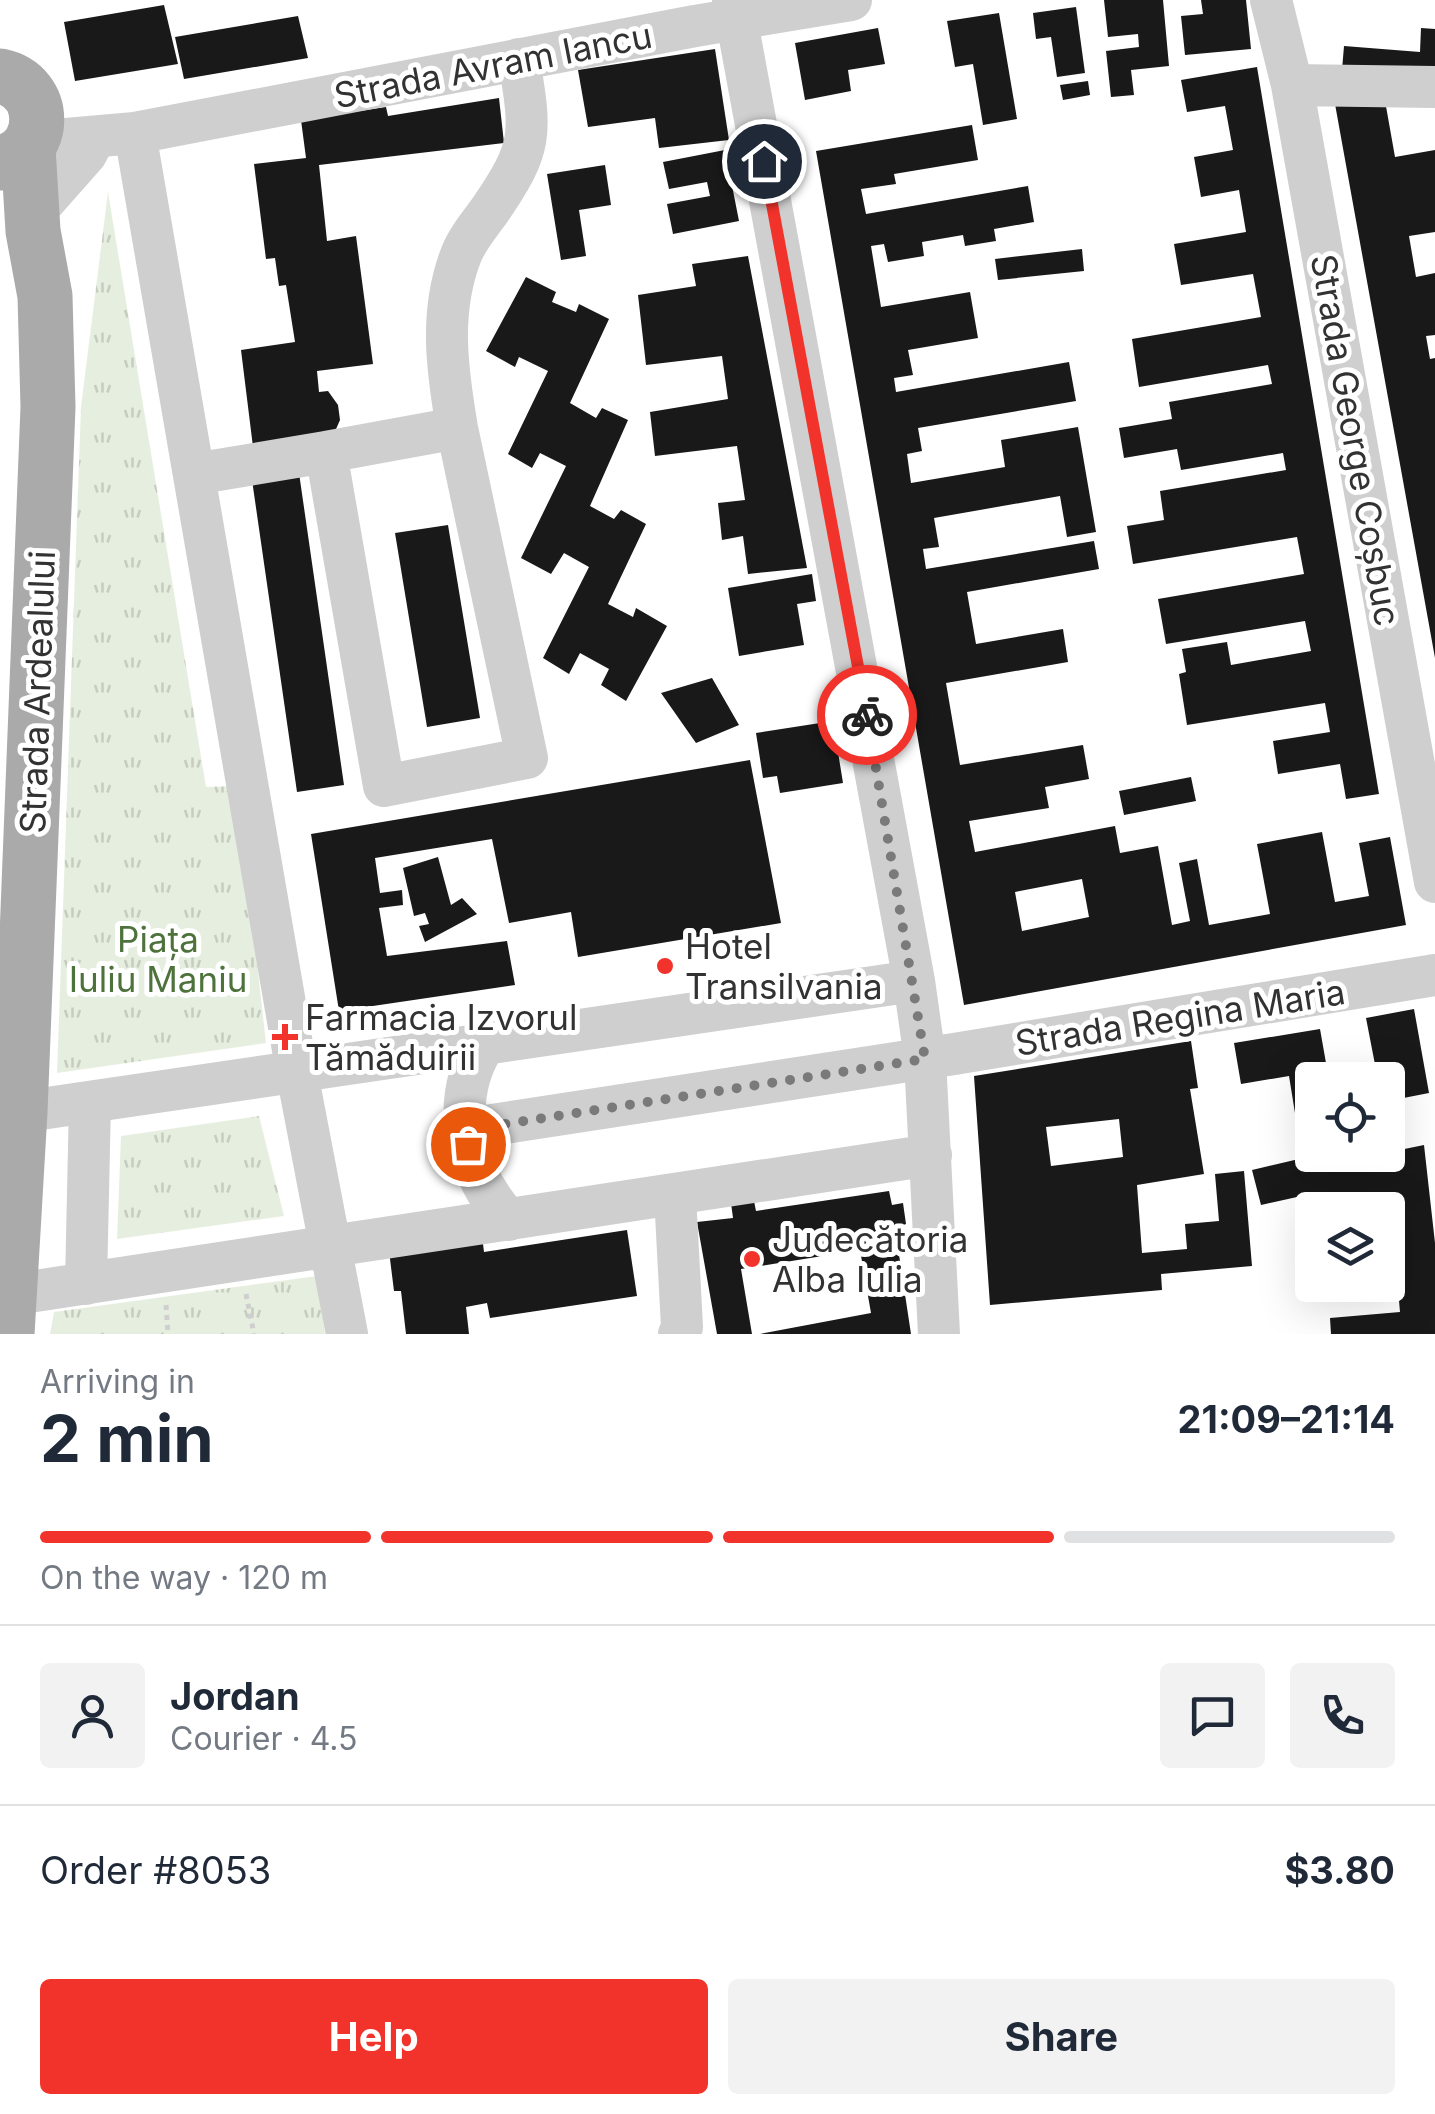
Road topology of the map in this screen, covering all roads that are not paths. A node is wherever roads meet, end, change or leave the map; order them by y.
1 (852, 0) edge
2 (1271, 0) edge
3 (735, 10) edge
4 (520, 60) junction
5 (3, 71) edge
6 (1292, 85) junction
7 (1435, 87) edge
8 (114, 136) junction
9 (21, 181) edge
10 (456, 428) junction
11 (326, 452) junction
12 (194, 474) junction
13 (1435, 882) edge
14 (1435, 974) edge
15 (914, 981) junction
16 (484, 1045) junction
17 (406, 1056) junction
18 (925, 1059) junction
19 (297, 1073) junction
20 (90, 1102) junction
21 (20, 1112) junction
22 (466, 1130) junction
23 (931, 1155) junction
24 (674, 1195) junction
25 (509, 1220) junction
26 (427, 1232) junction
27 (332, 1248) junction
28 (86, 1284) junction
29 (8, 1314) edge
30 (346, 1334) edge
31 (678, 1334) edge
32 (939, 1334) edge

1 - 3 street, Strada Avram Iancu
2 - 6 street, Strada George Coșbuc
3 - 4 street, Strada Avram Iancu
3 - 15 street
4 - 8 street, Strada Avram Iancu
4 - 10 street
5 - 9 main road, Strada Ardealului
6 - 7 street
6 - 13 street, Strada George Coșbuc
8 - 9 street, Strada Avram Iancu
8 - 9 street
8 - 12 street
9 - 21 main road, Strada Ardealului
10 - 11 street
10 - 11 street
11 - 12 street
12 - 19 street
14 - 18 street, Strada Regina Maria
15 - 16 street
15 - 18 street
16 - 17 street
16 - 22 street
17 - 19 street
17 - 22 street
18 - 22 street
18 - 23 street
19 - 20 street
19 - 27 street
20 - 21 street
20 - 28 street
21 - 29 main road, Strada Ardealului
22 - 25 street
22 - 26 street
23 - 24 street
23 - 32 street
24 - 25 street
24 - 31 street
25 - 26 street
26 - 27 street
27 - 28 street
27 - 30 street
28 - 29 street

